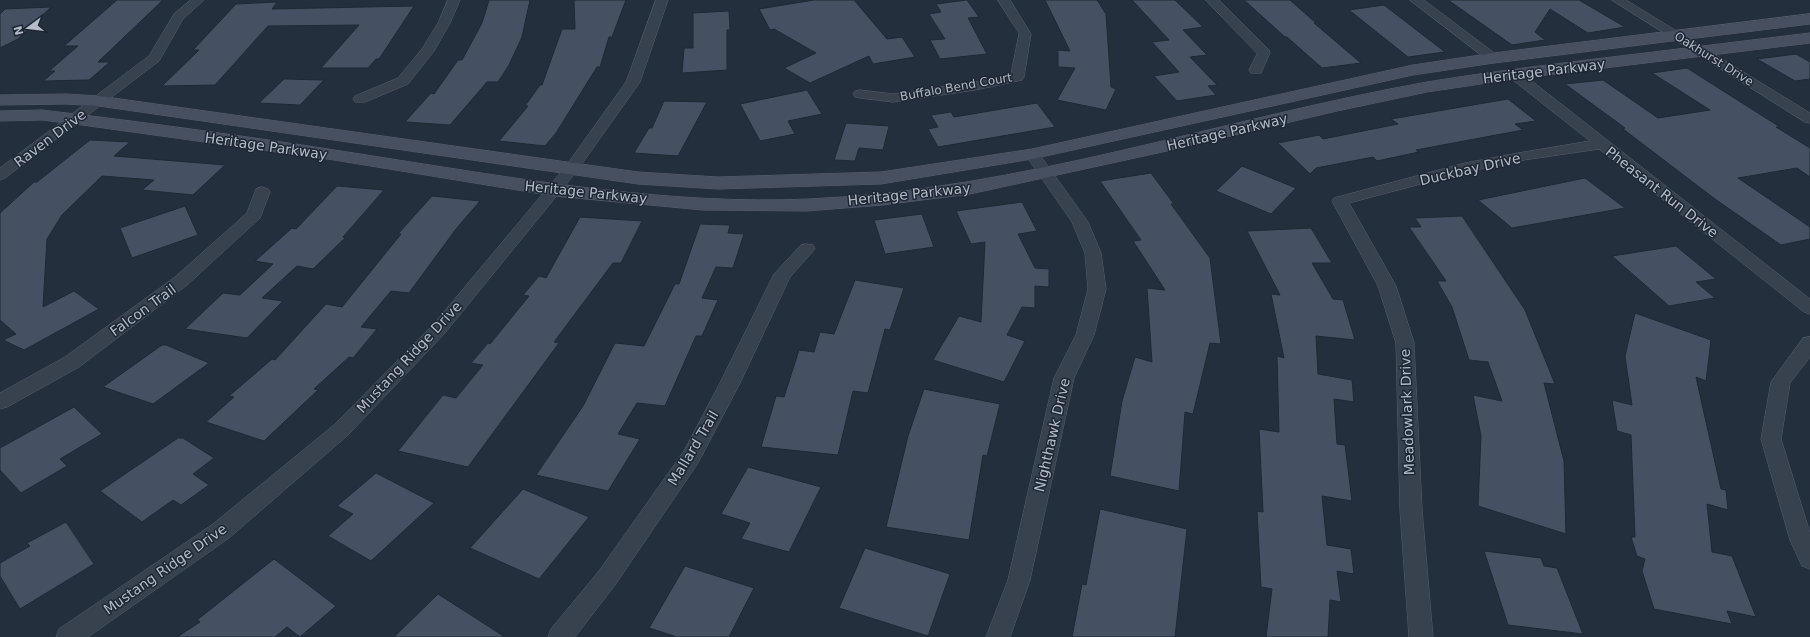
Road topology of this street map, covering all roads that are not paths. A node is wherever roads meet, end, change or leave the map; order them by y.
1 (198, 0) edge
2 (454, 0) edge
3 (662, 0) edge
4 (1004, 0) edge
5 (1212, 0) edge
6 (1416, 0) edge
7 (1618, 0) edge
8 (1810, 19) edge
9 (1675, 35) junction
10 (1810, 38) edge
11 (1702, 51) junction
12 (1494, 58) junction
13 (1256, 70) dead end
14 (1514, 74) junction
15 (860, 94) dead end
16 (360, 99) dead end
17 (0, 100) edge
18 (99, 102) junction
19 (0, 116) edge
20 (75, 119) junction
21 (1810, 119) edge
22 (1602, 144) junction
23 (1032, 154) junction
24 (571, 169) junction
25 (1046, 173) junction
26 (0, 175) edge
27 (554, 190) junction
28 (262, 192) dead end
29 (1340, 201) joint
30 (807, 249) dead end
31 (1810, 308) edge
32 (1810, 343) edge
33 (0, 402) edge
34 (1810, 559) edge
35 (68, 637) edge
36 (560, 637) edge
37 (998, 637) edge
38 (1422, 637) edge

1 - 18 street, Raven Drive
2 - 16 street
3 - 24 street, Mustang Ridge Drive
4 - 15 street, Buffalo Bend Court
5 - 13 street
6 - 12 street
7 - 9 street, Oakhurst Drive
8 - 9 main road, Heritage Parkway
9 - 11 street, Oakhurst Drive
9 - 12 main road, Heritage Parkway
10 - 11 main road, Heritage Parkway
11 - 14 main road, Heritage Parkway
11 - 21 street, Oakhurst Drive
12 - 23 main road, Heritage Parkway
14 - 22 street, Pheasant Run Drive
14 - 25 main road, Heritage Parkway
17 - 18 main road, Heritage Parkway
18 - 20 street, Raven Drive
18 - 24 main road, Heritage Parkway
19 - 20 main road, Heritage Parkway
20 - 26 street, Raven Drive
20 - 27 main road, Heritage Parkway
22 - 29 street, Duckbay Drive
22 - 31 street, Pheasant Run Drive
23 - 24 main road, Heritage Parkway
23 - 25 street, Nighthawk Drive
24 - 27 street, Mustang Ridge Drive
25 - 27 main road, Heritage Parkway
25 - 37 street, Nighthawk Drive
27 - 35 street, Mustang Ridge Drive
28 - 33 street, Falcon Trail
29 - 38 street, Meadowlark Drive
30 - 36 street, Mallard Trail
32 - 34 street

